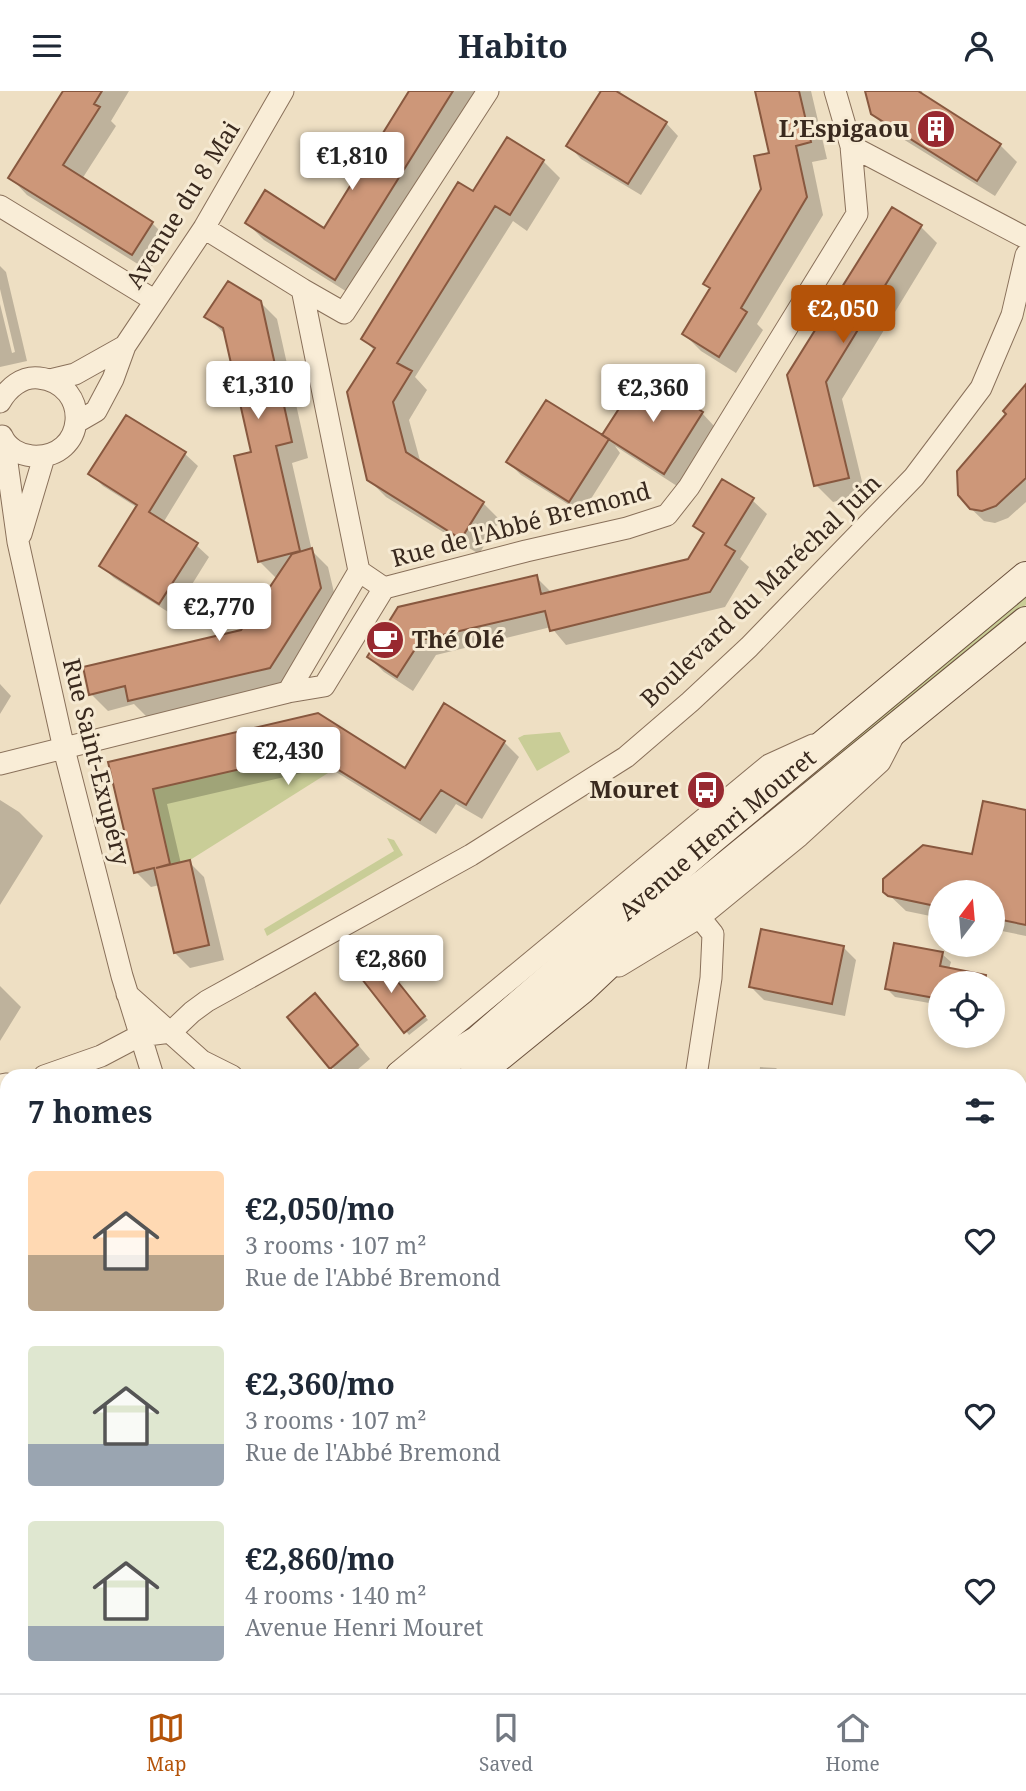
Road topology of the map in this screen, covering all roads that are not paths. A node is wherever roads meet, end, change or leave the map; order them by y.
1 (284, 91) edge
2 (488, 91) edge
3 (835, 91) edge
4 (851, 146) junction
5 (0, 206) edge
6 (204, 228) junction
7 (1026, 238) edge
8 (1026, 255) edge
9 (302, 289) junction
10 (154, 300) junction
11 (125, 346) junction
12 (50, 380) junction
13 (2, 395) edge
14 (76, 422) junction
15 (2, 436) edge
16 (44, 457) junction
17 (18, 542) junction
18 (359, 571) junction
19 (1026, 577) edge
20 (384, 588) junction
21 (1026, 621) edge
22 (288, 692) junction
23 (838, 735) junction
24 (64, 748) junction
25 (0, 764) edge
26 (684, 897) junction
27 (127, 994) junction
28 (172, 1032) junction
29 (139, 1036) junction
30 (64, 1069) edge
31 (151, 1069) edge
32 (218, 1069) edge
33 (401, 1069) edge
34 (425, 1069) edge
35 (483, 1069) edge
36 (697, 1069) edge

1 - 6 street, Avenue du 8 Mai
2 - 9 street
3 - 4 street, Rue de l'Abbé Bremond
4 - 7 street
4 - 20 street, Rue de l'Abbé Bremond
5 - 10 street
6 - 9 street
6 - 10 street, Avenue du 8 Mai
8 - 28 street, Boulevard du Maréchal Juin
9 - 18 street
10 - 11 street, Avenue du 8 Mai
11 - 12 street, Avenue du 8 Mai
11 - 14 street, Avenue du 8 Mai
12 - 13 street, Avenue du 8 Mai
12 - 14 street
14 - 16 street, Avenue du 8 Mai
15 - 16 street
15 - 17 street, Rue Saint-Exupéry
16 - 17 street, Rue Saint-Exupéry
17 - 24 street, Rue Saint-Exupéry
18 - 20 street
18 - 22 street
19 - 23 main road, Avenue Henri Mouret
20 - 22 street
21 - 26 main road, Avenue Henri Mouret
22 - 24 street
23 - 26 main road, Avenue Henri Mouret
23 - 33 street
24 - 25 street
24 - 27 street, Rue Saint-Exupéry
26 - 34 main road, Avenue Henri Mouret
26 - 35 main road, Avenue Henri Mouret
26 - 36 street
27 - 28 street
27 - 29 street, Rue Saint-Exupéry
28 - 29 street
28 - 32 street
29 - 30 street
29 - 31 street, Rue Saint-Exupéry

